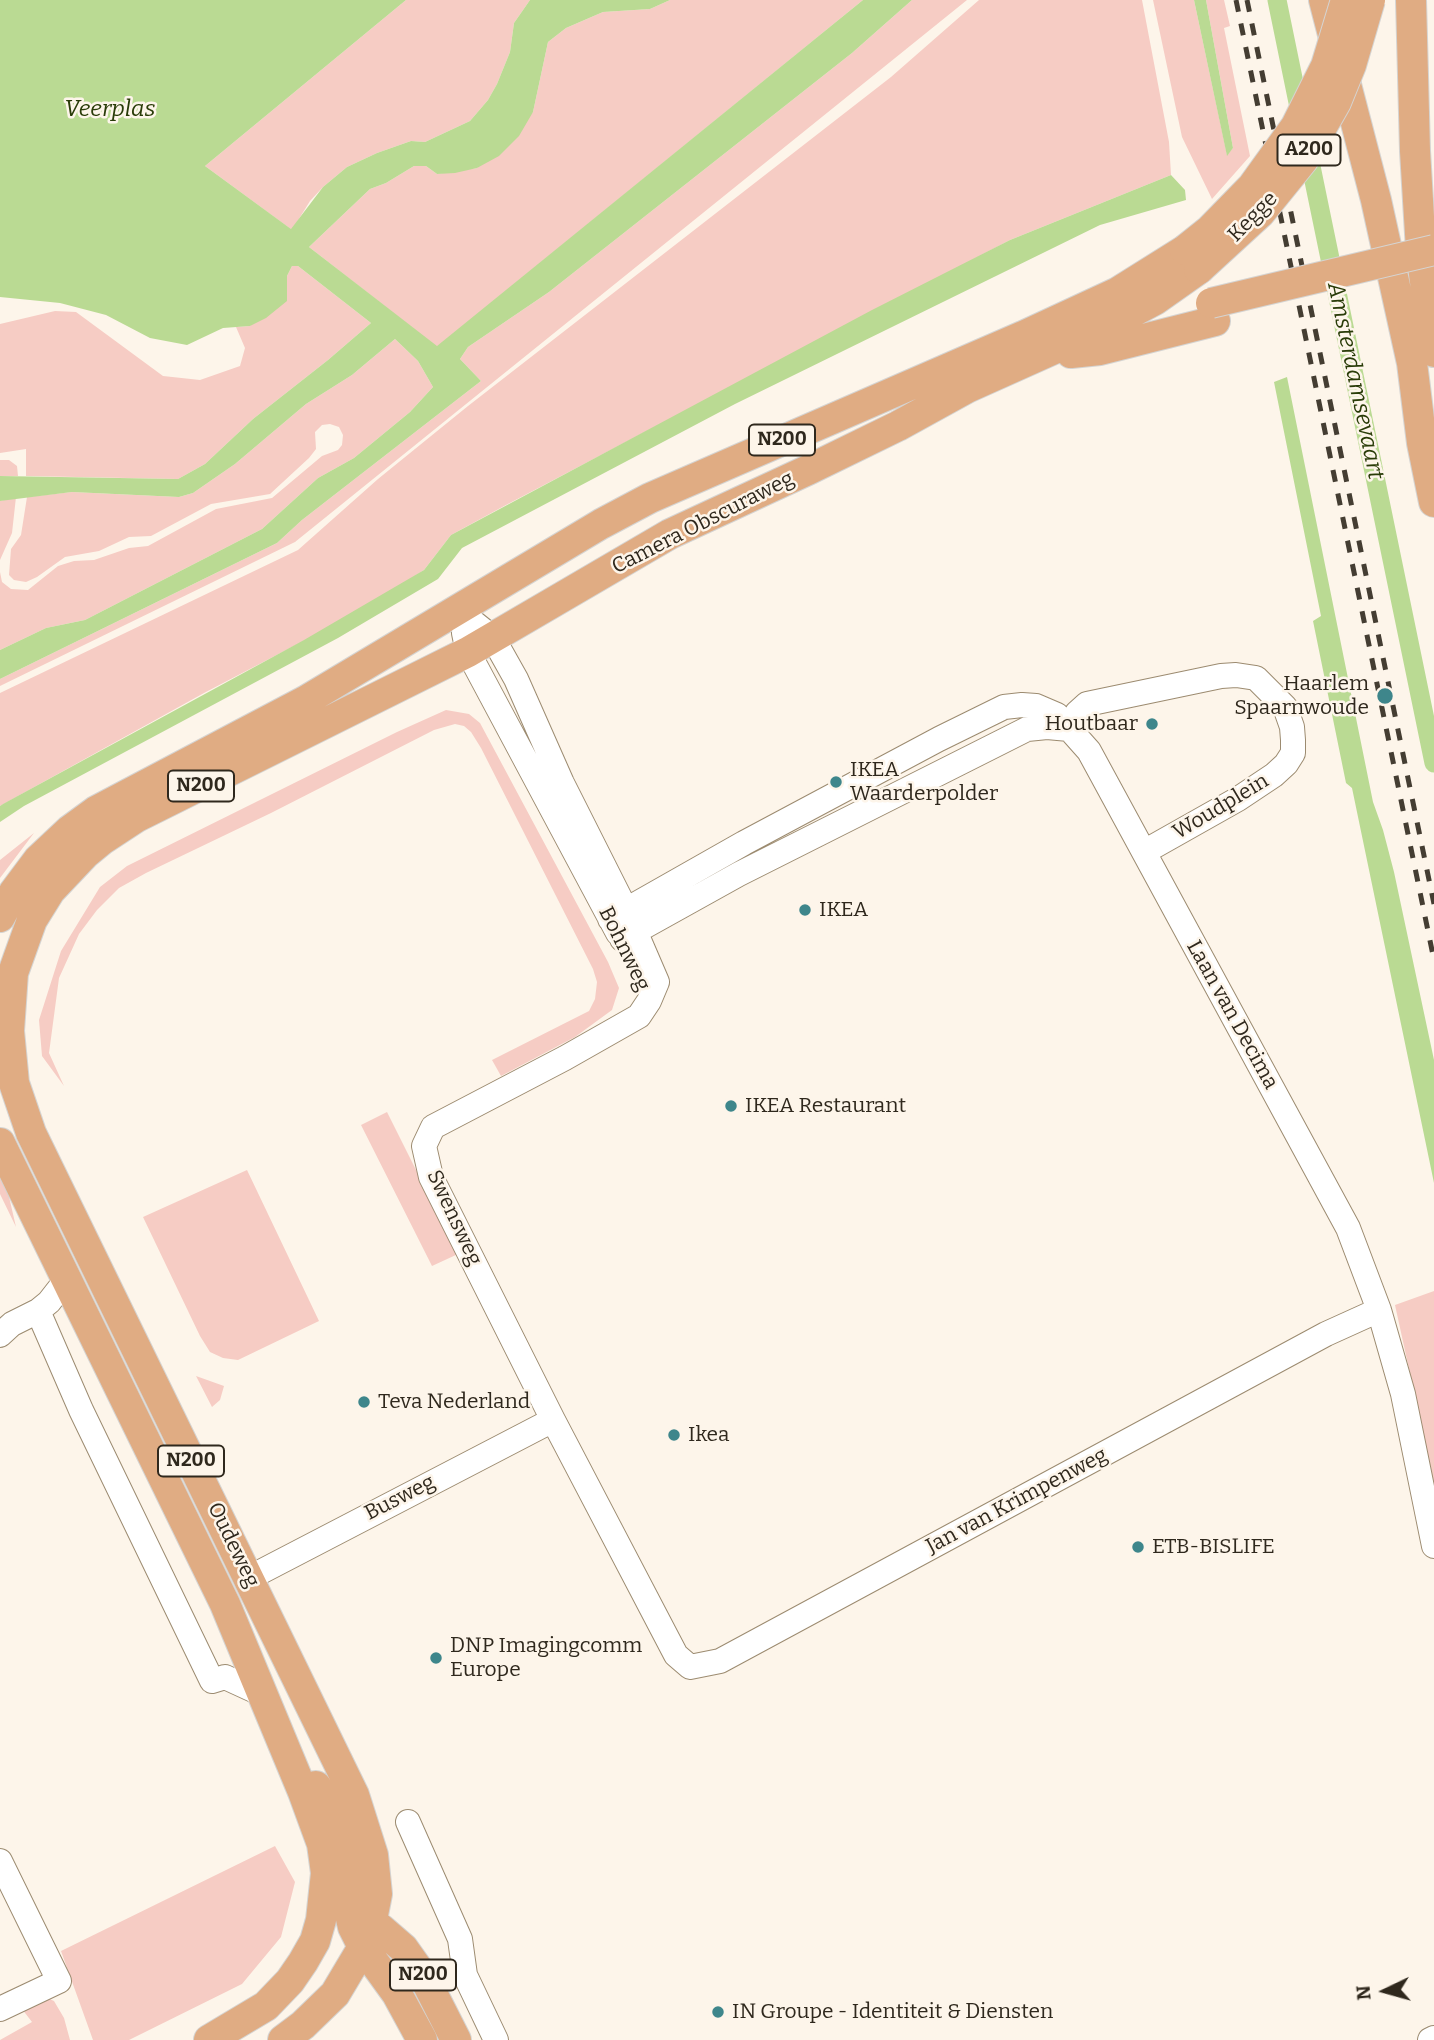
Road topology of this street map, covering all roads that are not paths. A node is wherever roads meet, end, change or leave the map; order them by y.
1 (1324, 0) edge
2 (1346, 0) edge
3 (1370, 0) edge
4 (1411, 0) edge
5 (1434, 250) edge
6 (1192, 260) junction
7 (1434, 267) edge
8 (1118, 292) junction
9 (1155, 300) junction
10 (1213, 312) junction
11 (1434, 352) edge
12 (1046, 353) junction
13 (1434, 502) edge
14 (458, 610) junction
15 (480, 645) junction
16 (1069, 729) junction
17 (1144, 852) junction
18 (609, 877) junction
19 (671, 885) junction
20 (0, 916) edge
21 (623, 925) junction
22 (5, 996) edge
23 (649, 1001) joint
24 (0, 1143) edge
25 (67, 1279) junction
26 (1379, 1310) junction
27 (41, 1319) junction
28 (1, 1334) edge
29 (553, 1420) junction
30 (1434, 1546) edge
31 (249, 1577) junction
32 (262, 1694) junction
33 (291, 1765) junction
34 (408, 1822) dead end
35 (0, 1861) edge
36 (363, 1933) junction
37 (315, 1941) junction
38 (0, 2009) edge
39 (209, 2040) edge
40 (283, 2040) edge
41 (422, 2040) edge
42 (456, 2040) edge
43 (496, 2040) edge

1 - 13 main road, A200
2 - 6 main road, Kegge / A200, bridge
3 - 6 main road, Kegge / A200, bridge
4 - 11 main road
5 - 10 main road, Camera Obscuraweg, bridge
6 - 8 main road, Kegge / A200
6 - 9 main road, Kegge / A200
7 - 10 main road, Camera Obscuraweg
8 - 9 main road, Camera Obscuraweg
8 - 14 main road, Camera Obscuraweg / N200
9 - 10 main road, Camera Obscuraweg
9 - 12 main road, Kegge / A200
10 - 12 main road, Camera Obscuraweg
12 - 15 main road, Camera Obscuraweg / N200
14 - 15 street, Bohnweg
14 - 20 main road, Camera Obscuraweg / N200
15 - 18 street, Bohnweg
15 - 21 street, Bohnweg
15 - 22 main road, Camera Obscuraweg / N200
16 - 17 street, Laan van Decima
16 - 17 street, Woudplein
16 - 19 street, Laan van Decima
16 - 21 street
17 - 26 street, Laan van Decima
18 - 19 street, Laan van Decima
18 - 21 street, Bohnweg
19 - 21 street, Laan van Decima
21 - 23 street, Bohnweg
22 - 31 main road, Oudeweg / N200
23 - 29 street, Swensweg
24 - 25 main road, Oudeweg / N200
25 - 27 street
25 - 32 main road, Oudeweg / N200
26 - 29 street, Jan van Krimpenweg
26 - 30 street
27 - 28 street
27 - 32 street
29 - 31 street, Busweg
31 - 36 main road, Oudeweg / N200
32 - 33 main road, Oudeweg / N200
33 - 36 main road, Oudeweg / N200
33 - 37 main road, Oudeweg
34 - 43 street
35 - 38 street
36 - 37 main road
36 - 40 main road
36 - 41 main road, Oudeweg / N200
36 - 42 main road, N200
37 - 39 main road, Oudeweg

